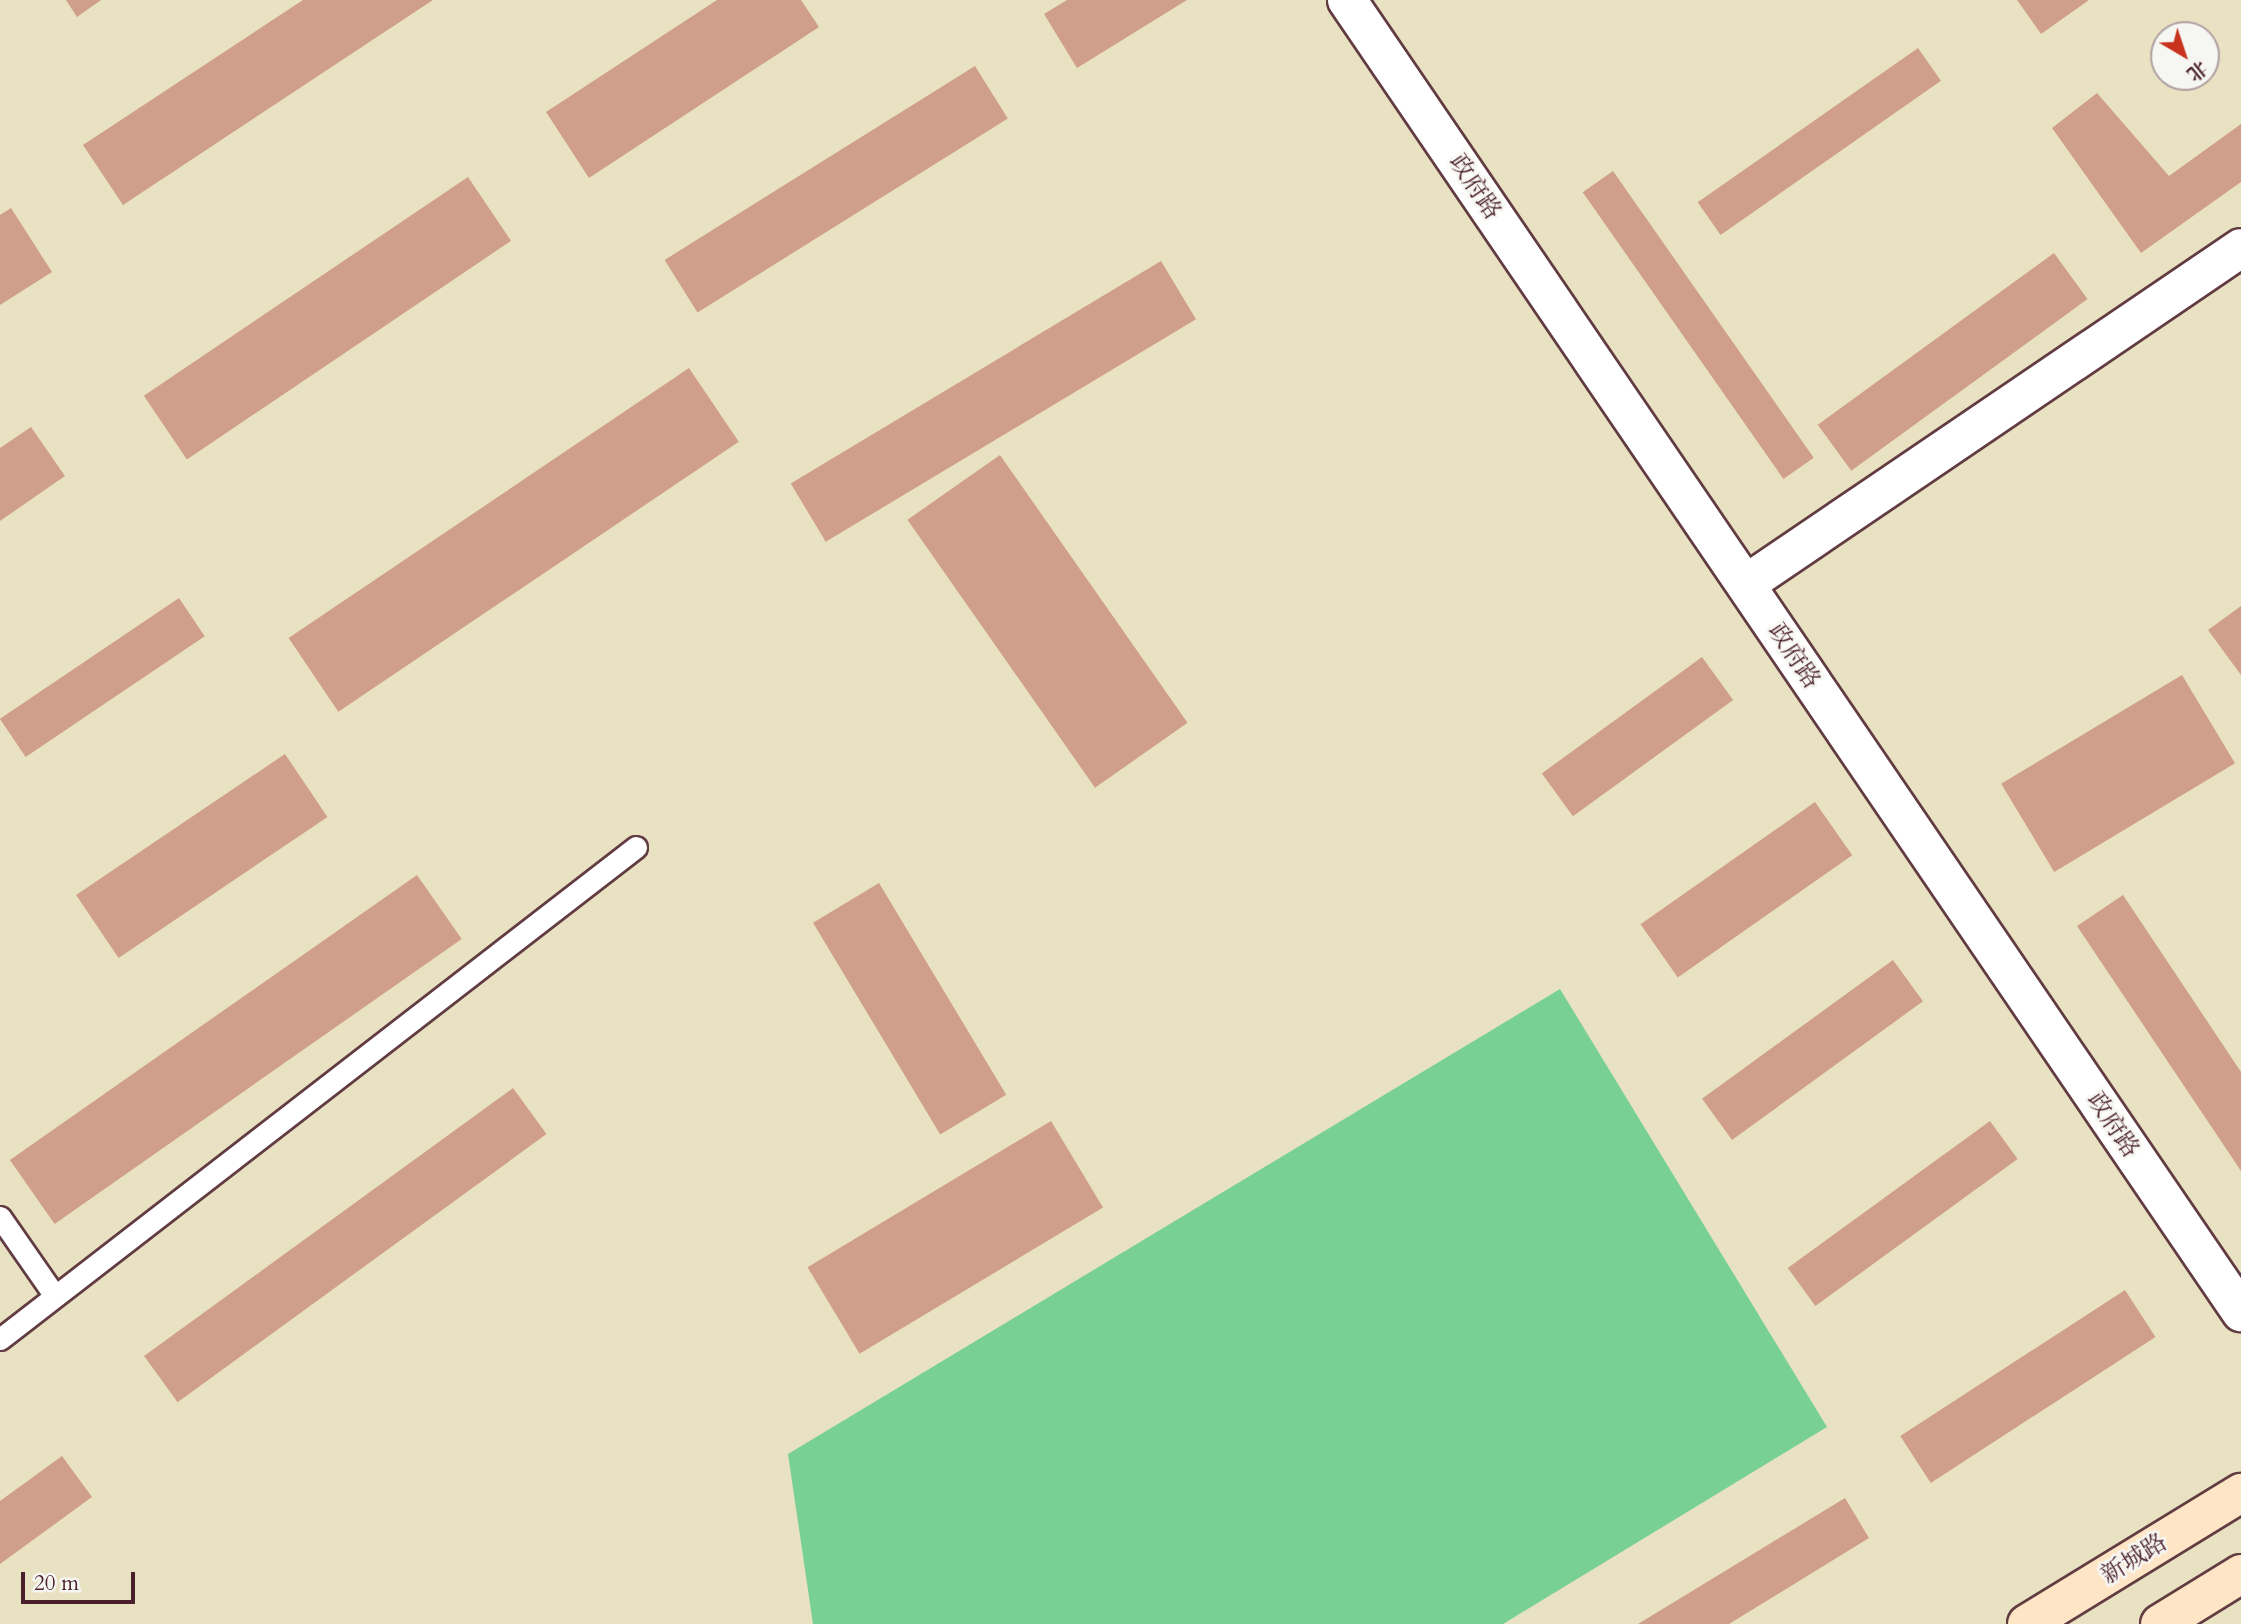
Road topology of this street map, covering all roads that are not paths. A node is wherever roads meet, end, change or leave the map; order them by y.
1 (1347, 0) edge
2 (2241, 248) edge
3 (1745, 584) junction
4 (636, 847) dead end
5 (0, 1217) edge
6 (55, 1296) junction
7 (2241, 1312) edge
8 (0, 1339) edge
9 (2241, 1493) edge
10 (2241, 1574) edge
11 (2028, 1624) edge
12 (2160, 1624) edge

1 - 3 street, 政府路
2 - 3 street
3 - 7 street, 政府路
4 - 6 lane
5 - 6 lane
6 - 8 lane
9 - 11 main road, 新城路
10 - 12 main road

